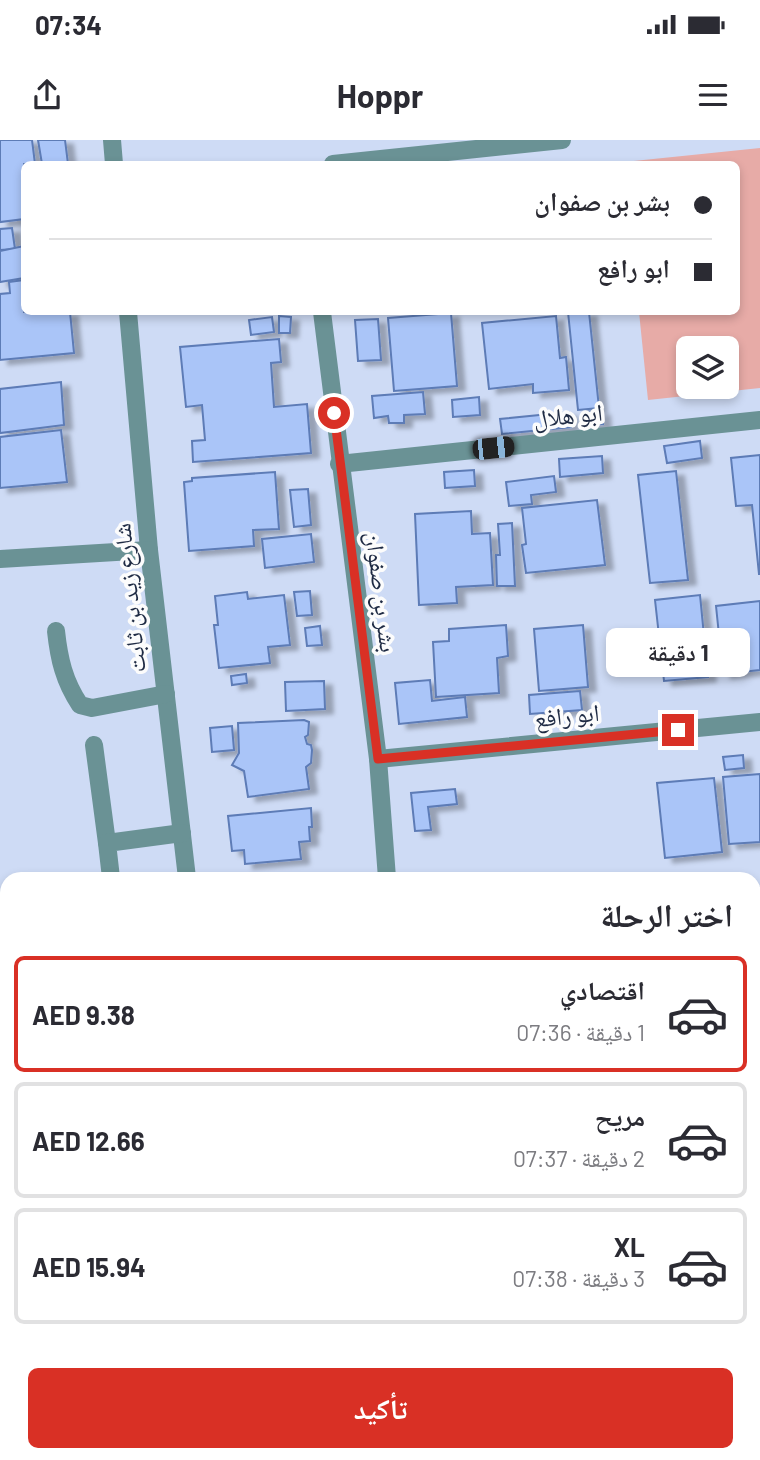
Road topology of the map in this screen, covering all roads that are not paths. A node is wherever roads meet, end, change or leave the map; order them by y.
1 (112, 140) edge
2 (562, 140) edge
3 (114, 161) edge
4 (362, 161) edge
5 (128, 315) edge
6 (322, 315) edge
7 (760, 421) edge
8 (339, 464) junction
9 (149, 550) junction
10 (0, 559) edge
11 (56, 631) dead end
12 (166, 694) junction
13 (760, 722) edge
14 (94, 745) dead end
15 (378, 759) junction
16 (182, 832) junction
17 (107, 843) junction
18 (110, 872) edge
19 (186, 872) edge
20 (387, 872) edge

1 - 3 street
2 - 4 street
5 - 9 street, شارع زيد بن ثابت
6 - 8 street, بشر بن صفوان
7 - 8 street, ابو هلال
8 - 15 street, بشر بن صفوان
9 - 10 street
9 - 12 street, شارع زيد بن ثابت
11 - 12 street
12 - 16 street, شارع زيد بن ثابت
13 - 15 street, ابو رافع
14 - 17 street
15 - 20 street, بشر بن صفوان
16 - 17 street
16 - 19 street, شارع زيد بن ثابت
17 - 18 street

